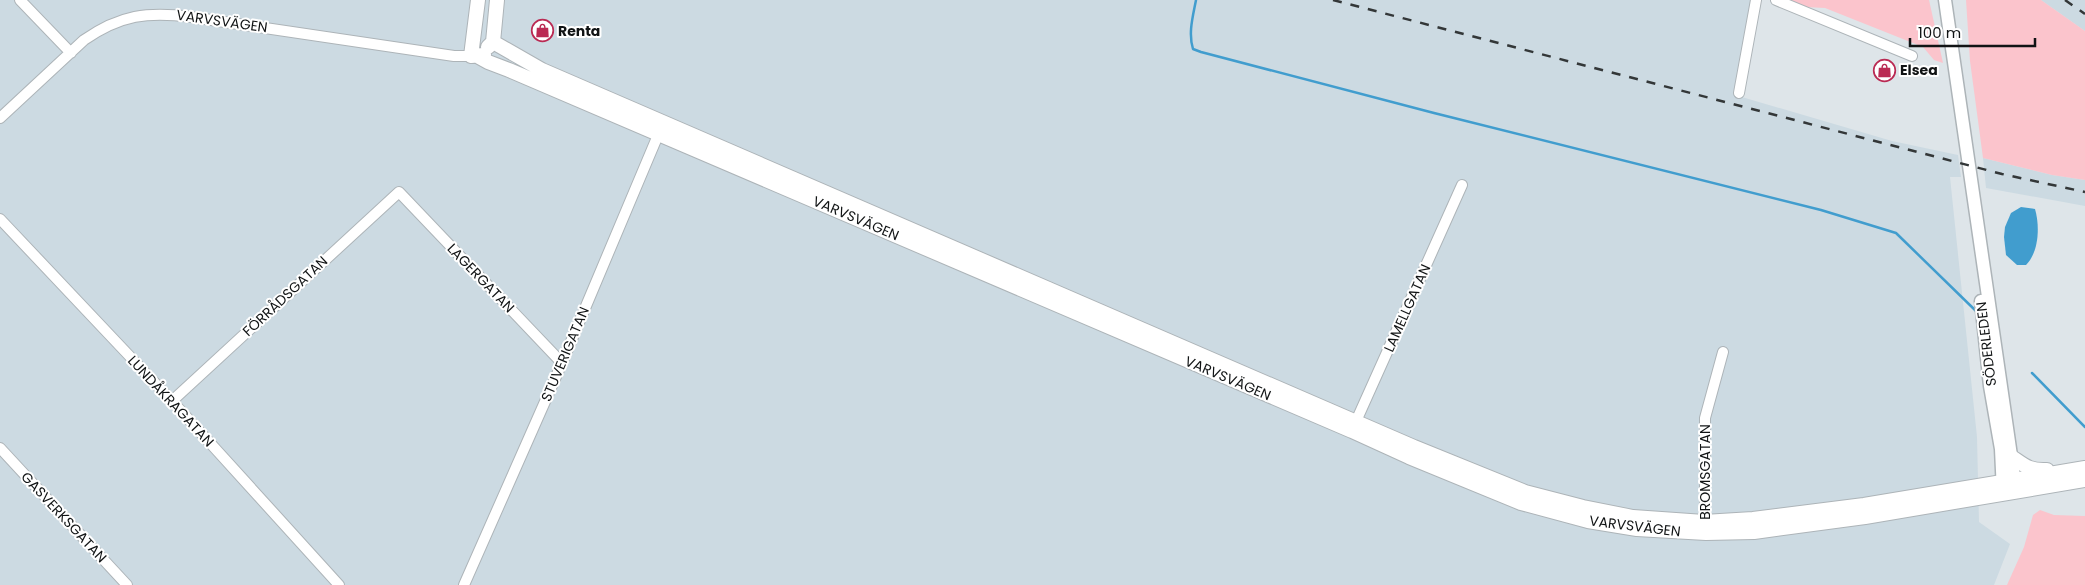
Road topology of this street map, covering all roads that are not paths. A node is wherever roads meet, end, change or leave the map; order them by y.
1 (20, 0) edge
2 (478, 0) edge
3 (498, 0) edge
4 (1756, 0) edge
5 (1776, 0) edge
6 (1945, 0) edge
7 (492, 42) junction
8 (71, 53) junction
9 (475, 56) junction
10 (1912, 56) dead end
11 (542, 70) junction
12 (1739, 93) dead end
13 (0, 118) edge
14 (661, 129) junction
15 (1462, 185) dead end
16 (399, 192) joint
17 (1972, 194) junction
18 (0, 219) edge
19 (1723, 352) dead end
20 (562, 363) junction
21 (172, 401) junction
22 (1354, 426) junction
23 (0, 448) edge
24 (2012, 457) junction
25 (2085, 467) edge
26 (2085, 480) edge
27 (2010, 488) junction
28 (1705, 528) junction
29 (128, 585) edge
30 (339, 585) edge
31 (464, 585) edge

1 - 8 street
2 - 9 main road
3 - 7 main road
4 - 12 street
5 - 10 street
6 - 17 street, SÖDERLEDEN
7 - 9 main road
7 - 11 main road, VARVSVÄGEN
8 - 9 street, VARVSVÄGEN
8 - 13 street, VARVSVÄGEN
9 - 11 main road, VARVSVÄGEN
9 - 14 main road, VARVSVÄGEN
11 - 14 main road, VARVSVÄGEN
14 - 20 street, STUVERIGATAN
14 - 22 main road, VARVSVÄGEN
15 - 22 street, LAMELLGATAN
16 - 20 street, LAGERGATAN
16 - 21 street, FÖRRÅDSGATAN
17 - 24 street, SÖDERLEDEN
17 - 27 street, SÖDERLEDEN
18 - 21 street, LUNDÅKRAGATAN
19 - 28 street, BROMSGATAN
20 - 31 street, STUVERIGATAN
21 - 30 street, LUNDÅKRAGATAN
22 - 28 main road, VARVSVÄGEN
23 - 29 street, GASVERKSGATAN
24 - 25 main road
24 - 27 street, SÖDERLEDEN
25 - 27 main road
26 - 27 main road
27 - 28 main road, VARVSVÄGEN

